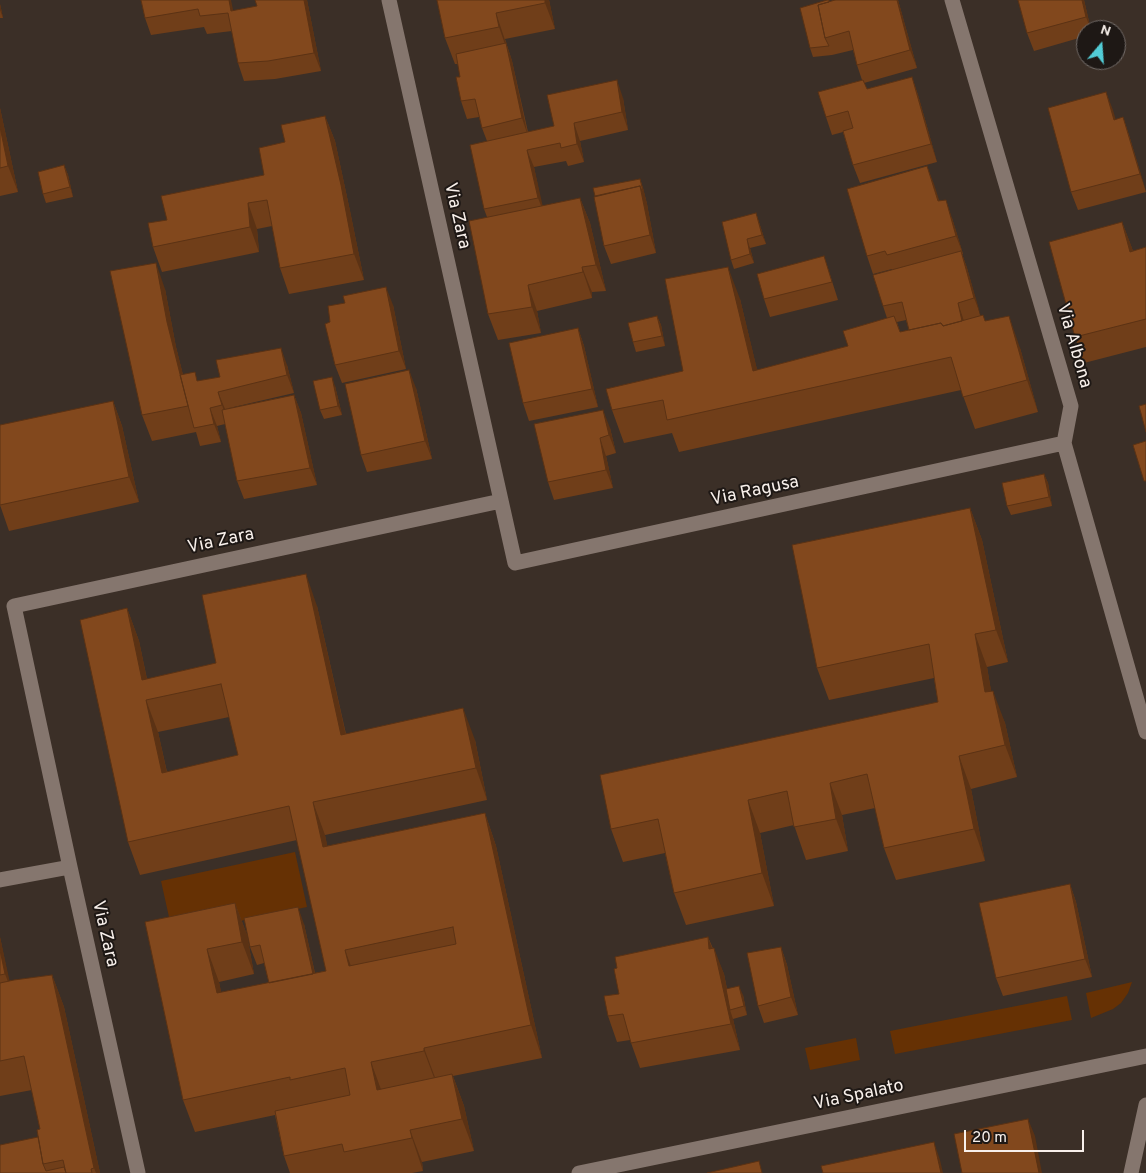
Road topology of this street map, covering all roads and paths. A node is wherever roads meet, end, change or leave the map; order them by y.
1 (389, 0) edge
2 (952, 0) edge
3 (1064, 443) junction
4 (501, 501) junction
5 (1146, 732) edge
6 (70, 867) junction
7 (0, 880) edge
8 (1146, 1056) edge
9 (1146, 1105) edge
10 (638, 1167) edge
11 (138, 1173) edge
12 (578, 1173) edge
13 (1131, 1173) edge

1 - 4 street, Via Zara
2 - 3 street, Via Albona
3 - 4 street, Via Ragusa
3 - 5 street, Via Albona
4 - 6 street, Via Zara
6 - 7 street
6 - 11 street, Via Zara
8 - 10 street, Via Spalato
9 - 13 street
10 - 12 street, Via Spalato

